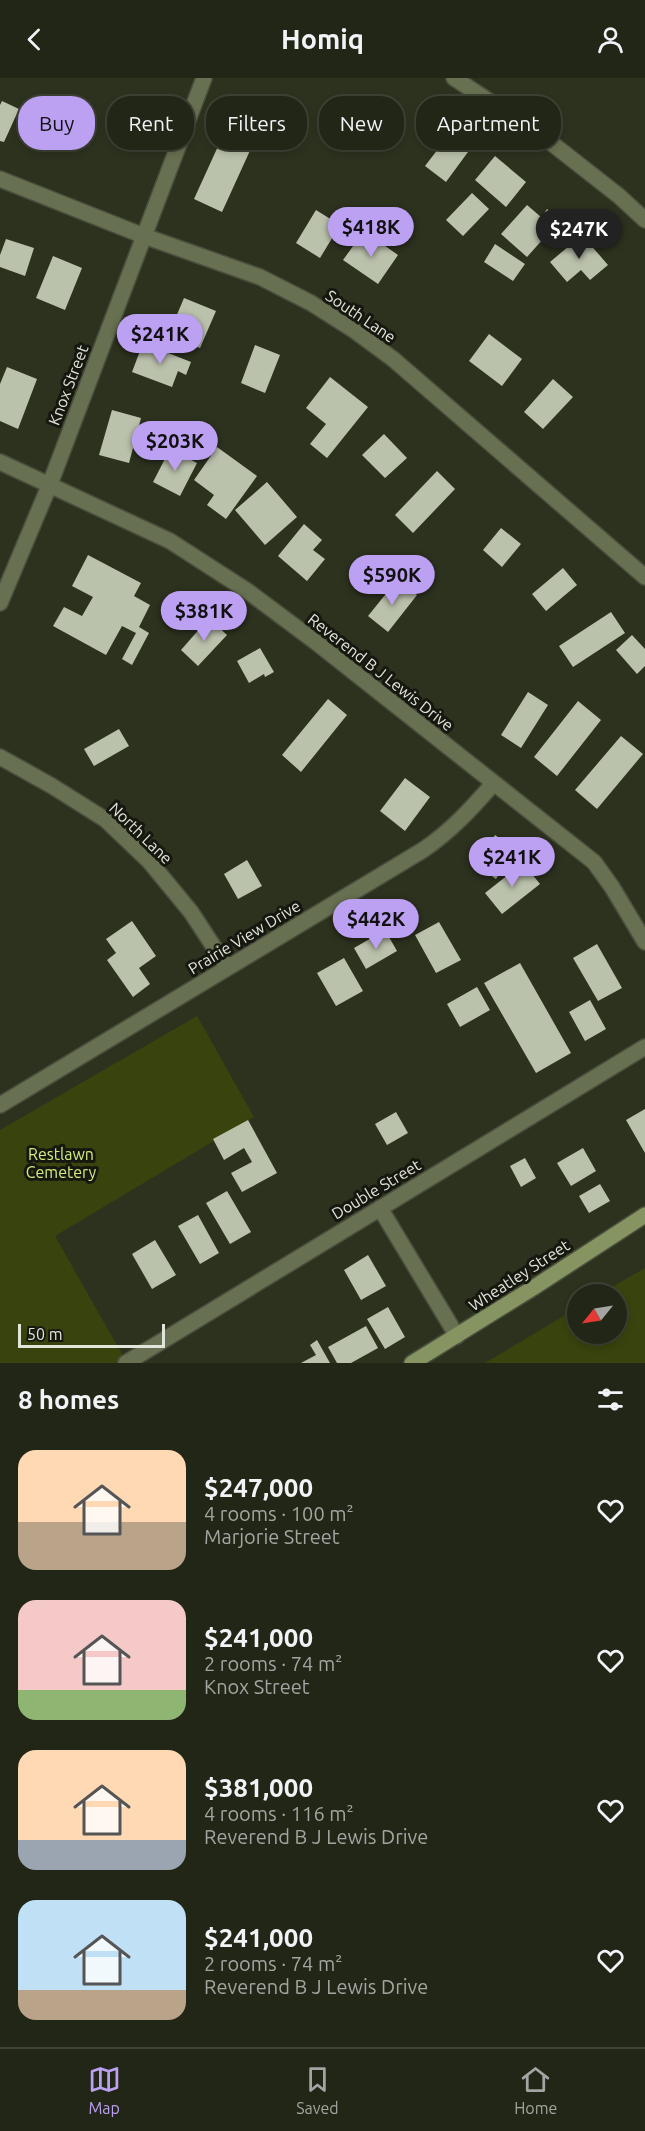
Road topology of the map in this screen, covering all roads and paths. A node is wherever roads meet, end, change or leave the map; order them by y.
1 (204, 78) edge
2 (454, 78) edge
3 (0, 179) edge
4 (645, 220) edge
5 (144, 236) junction
6 (0, 462) edge
7 (50, 484) junction
8 (645, 577) edge
9 (0, 603) edge
10 (0, 757) edge
11 (493, 784) junction
12 (645, 942) edge
13 (227, 967) junction
14 (645, 1047) edge
15 (0, 1105) edge
16 (380, 1208) junction
17 (645, 1215) edge
18 (457, 1336) junction
19 (126, 1363) edge
20 (412, 1363) edge

1 - 5 street, Knox Street
2 - 4 street
3 - 5 street, South Lane
5 - 7 street, Knox Street
5 - 8 street, South Lane
6 - 7 street, Reverend B J Lewis Drive
7 - 9 street, Knox Street
7 - 11 street, Reverend B J Lewis Drive
10 - 13 street, North Lane
11 - 12 street, Reverend B J Lewis Drive
11 - 13 street, Prairie View Drive
13 - 15 street, Prairie View Drive
14 - 16 street, Double Street
16 - 18 street
16 - 19 street, Double Street
17 - 18 main road, Wheatley Street
18 - 20 main road, Wheatley Street

